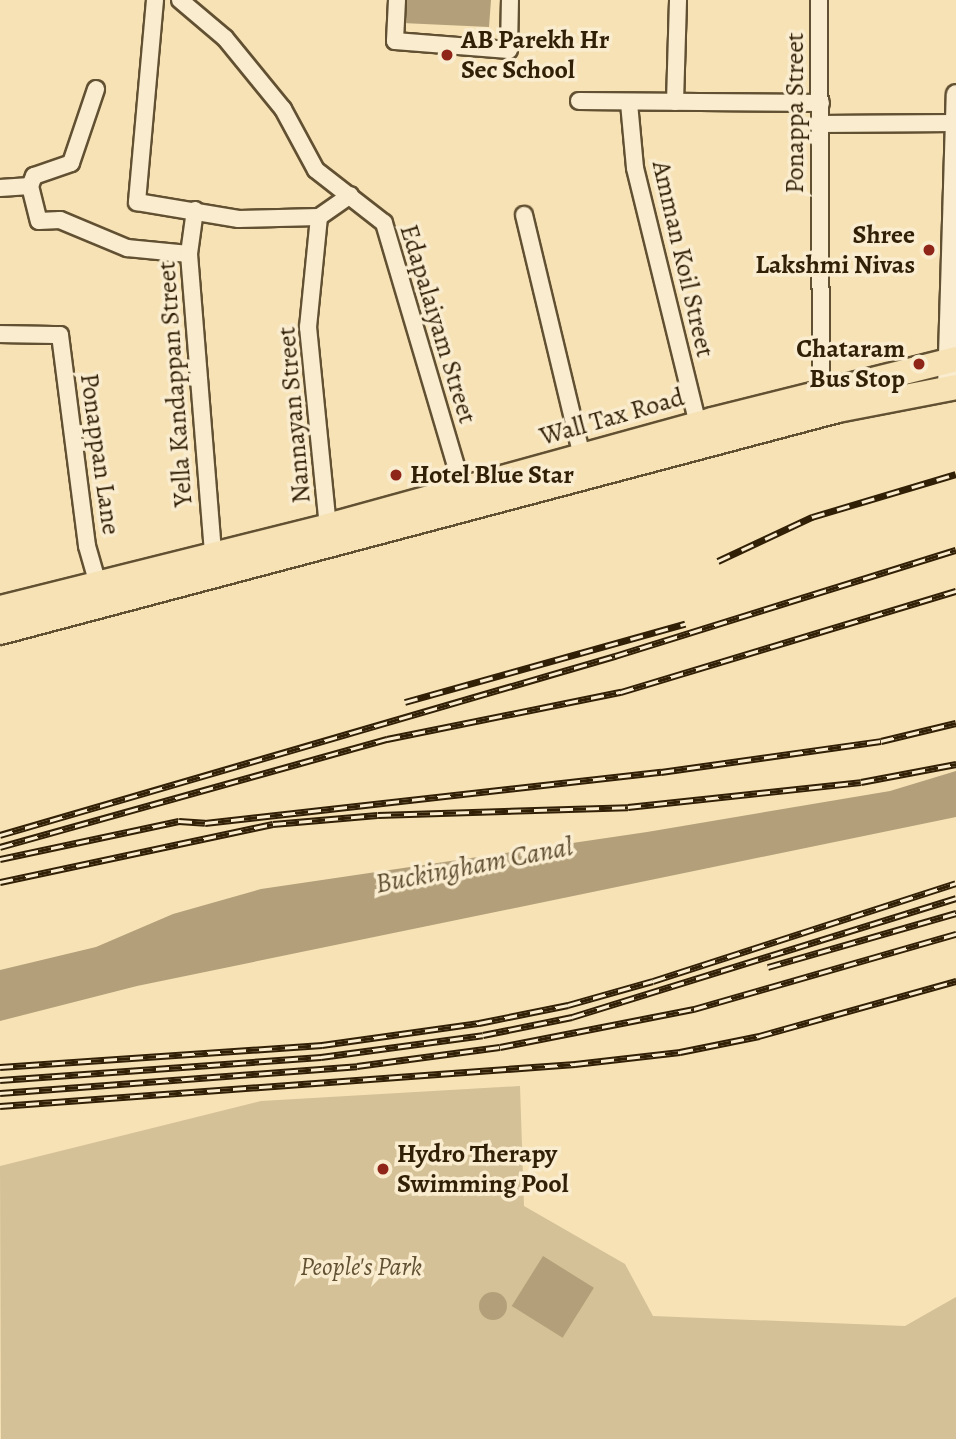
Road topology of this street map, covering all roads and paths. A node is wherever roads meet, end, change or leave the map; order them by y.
1 (155, 0) edge
2 (180, 0) edge
3 (397, 0) edge
4 (510, 0) edge
5 (678, 0) edge
6 (819, 0) edge
7 (96, 89) dead end
8 (956, 94) edge
9 (579, 102) dead end
10 (629, 103) junction
11 (675, 103) junction
12 (821, 103) junction
13 (955, 123) edge
14 (820, 124) junction
15 (30, 186) junction
16 (0, 188) edge
17 (350, 195) junction
18 (195, 210) junction
19 (524, 215) dead end
20 (319, 217) junction
21 (189, 254) junction
22 (0, 334) edge
23 (952, 360) edge
24 (952, 388) edge
25 (821, 393) junction
26 (698, 424) junction
27 (584, 467) junction
28 (463, 490) junction
29 (328, 526) junction
30 (213, 555) junction
31 (97, 582) junction
32 (0, 608) edge
33 (0, 632) edge

1 - 18 street
2 - 17 street, Edapalaiyam Street
3 - 4 street
5 - 11 street
6 - 12 street, Ponappa Street
7 - 15 street
8 - 13 street
9 - 10 street
10 - 11 street
10 - 26 street, Amman Koil Street
11 - 12 street
12 - 14 street, Ponappa Street
13 - 14 street
13 - 23 street
14 - 25 street, Ponappa Street
15 - 16 street
15 - 21 street
17 - 20 street
17 - 28 street, Edapalaiyam Street
18 - 20 street
18 - 21 street, Yella Kandappan Street
19 - 27 street
20 - 29 street, Nannayan Street
21 - 30 street, Yella Kandappan Street
22 - 31 street, Ponappan Lane
23 - 24 street
23 - 25 main road, Wall Tax Road
24 - 27 main road, Wall Tax Road
25 - 26 main road, Wall Tax Road
26 - 27 main road, Wall Tax Road
27 - 28 main road, Wall Tax Road
27 - 33 main road, Wall Tax Road
28 - 29 main road, Wall Tax Road
29 - 30 main road, Wall Tax Road
30 - 31 main road, Wall Tax Road
31 - 32 main road, Wall Tax Road

